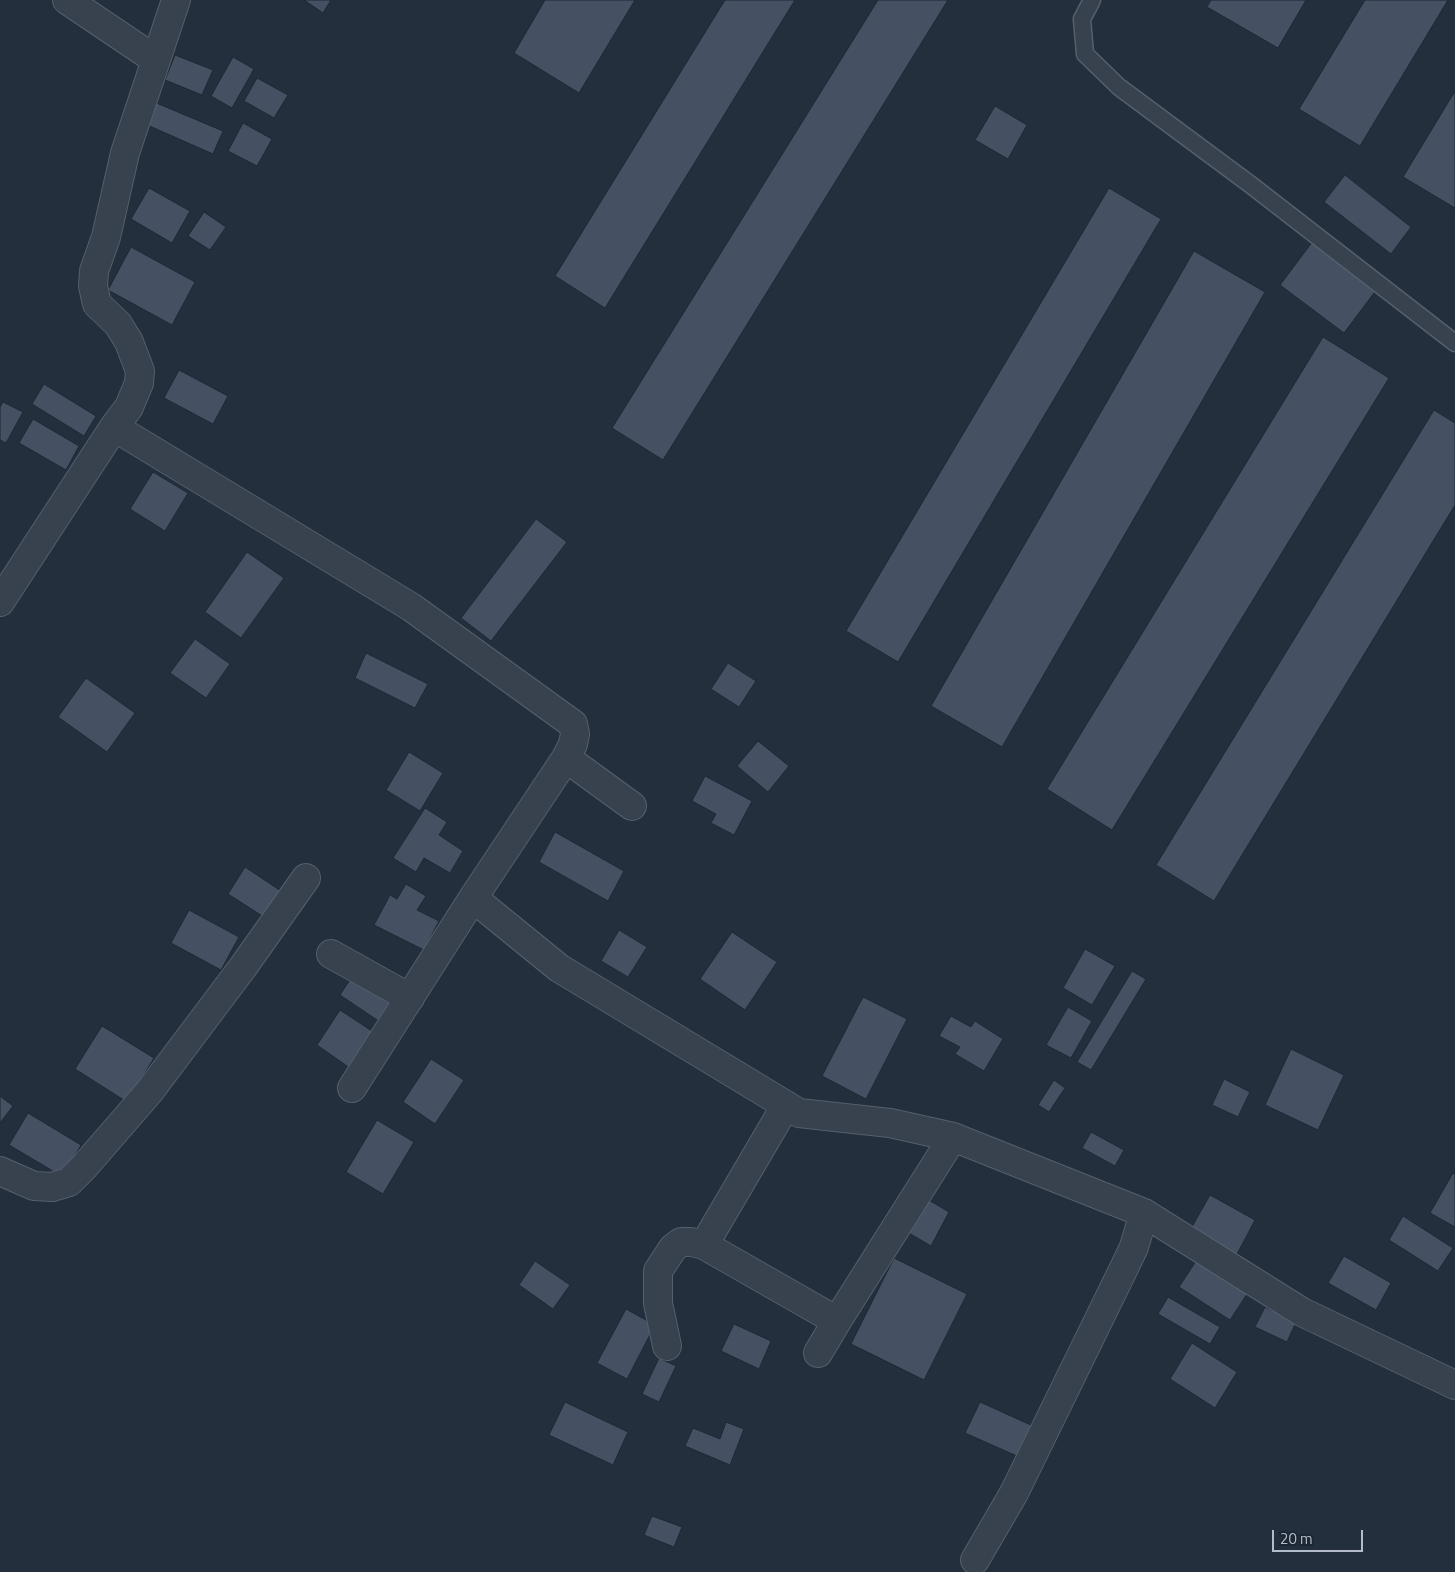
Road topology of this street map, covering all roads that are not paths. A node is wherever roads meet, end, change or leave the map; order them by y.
1 (67, 0) edge
2 (176, 0) edge
3 (1092, 0) edge
4 (156, 60) junction
5 (1455, 343) edge
6 (114, 427) junction
7 (0, 602) edge
8 (566, 758) junction
9 (632, 806) dead end
10 (306, 878) dead end
11 (473, 898) junction
12 (331, 954) dead end
13 (410, 998) junction
14 (352, 1088) dead end
15 (786, 1105) junction
16 (953, 1137) junction
17 (0, 1171) edge
18 (1144, 1213) junction
19 (704, 1245) junction
20 (837, 1321) junction
21 (667, 1346) dead end
22 (818, 1353) dead end
23 (1455, 1385) edge
24 (975, 1560) dead end

1 - 4 street
2 - 4 street
3 - 5 lane
4 - 6 street
6 - 7 street
6 - 8 street
8 - 9 street
8 - 11 street
10 - 17 street
11 - 13 street
11 - 15 street
12 - 13 street
13 - 14 street
15 - 16 street
15 - 19 street
16 - 18 street
16 - 20 street
18 - 23 street
18 - 24 street
19 - 20 street
19 - 21 street
20 - 22 street

